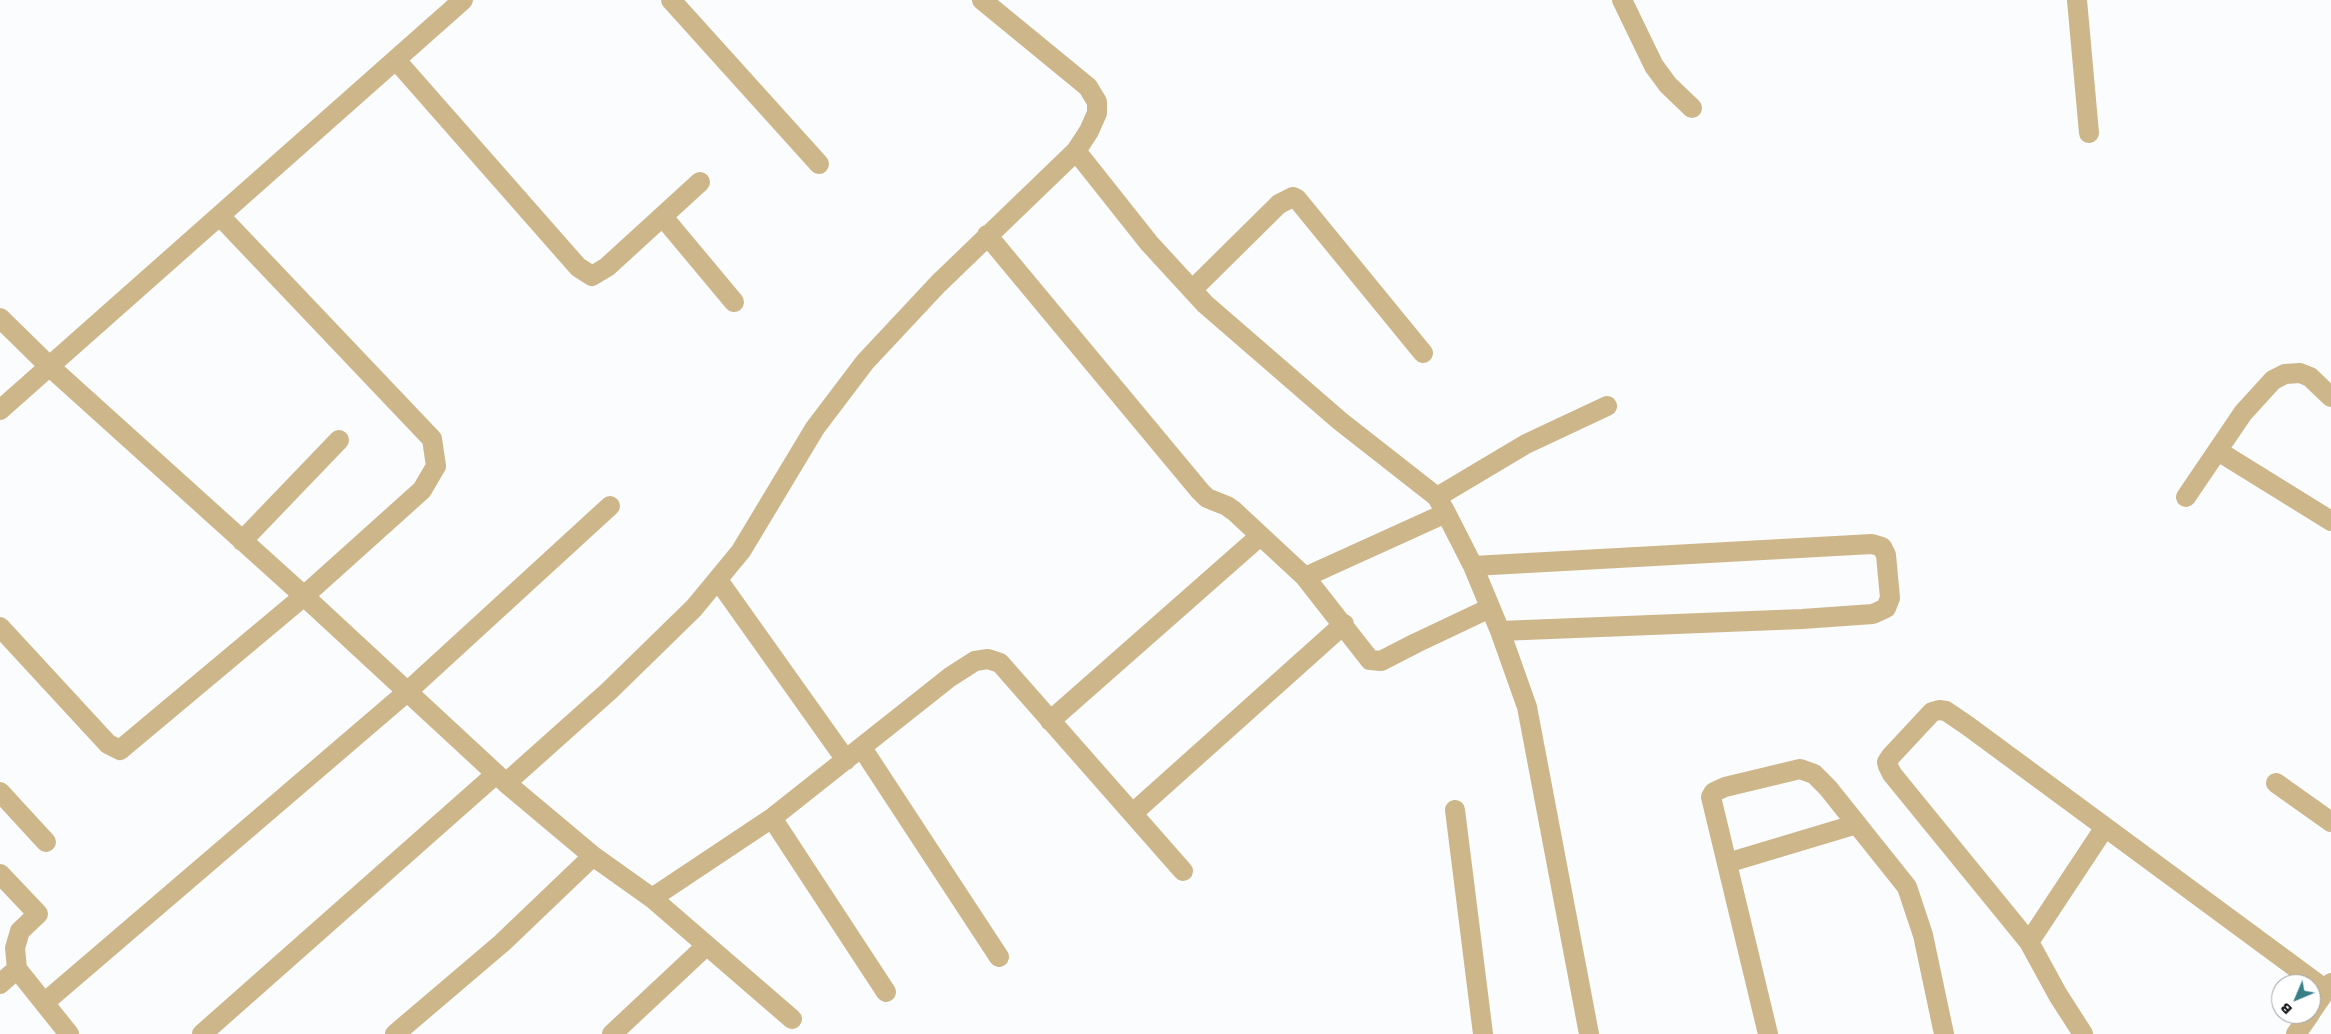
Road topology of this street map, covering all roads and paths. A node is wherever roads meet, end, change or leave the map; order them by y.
1 (463, 0) edge
2 (671, 0) edge
3 (982, 0) edge
4 (1622, 0) edge
5 (2077, 0) edge
6 (396, 60) junction
7 (1692, 108) dead end
8 (2089, 133) dead end
9 (1076, 151) junction
10 (819, 164) dead end
11 (700, 182) dead end
12 (220, 216) junction
13 (663, 217) junction
14 (987, 235) junction
15 (1192, 290) junction
16 (734, 302) dead end
17 (0, 318) edge
18 (1424, 353) dead end
19 (48, 365) junction
20 (2331, 397) edge
21 (1607, 406) dead end
22 (0, 410) edge
23 (339, 440) dead end
24 (2218, 451) junction
25 (2186, 497) dead end
26 (1442, 505) junction
27 (610, 506) dead end
28 (2331, 521) edge
29 (1260, 536) junction
30 (242, 541) junction
31 (1473, 566) junction
32 (1305, 577) junction
33 (718, 580) junction
34 (304, 596) junction
35 (1490, 608) junction
36 (1344, 624) junction
37 (0, 627) edge
38 (1500, 631) junction
39 (407, 692) junction
40 (1050, 721) junction
41 (854, 754) junction
42 (501, 779) junction
43 (2276, 782) dead end
44 (0, 792) edge
45 (1455, 810) dead end
46 (1133, 813) junction
47 (772, 818) junction
48 (2331, 822) edge
49 (1857, 824) junction
50 (2105, 828) junction
51 (46, 842) dead end
52 (593, 856) junction
53 (1727, 863) junction
54 (1183, 871) dead end
55 (0, 874) edge
56 (652, 898) junction
57 (2029, 942) junction
58 (706, 946) junction
59 (1000, 957) dead end
60 (17, 969) junction
61 (0, 984) edge
62 (2329, 986) edge
63 (886, 992) dead end
64 (2321, 997) edge
65 (44, 1003) junction
66 (792, 1019) dead end
67 (69, 1034) edge
68 (202, 1034) edge
69 (395, 1034) edge
70 (612, 1034) edge
71 (1483, 1034) edge
72 (1588, 1034) edge
73 (1768, 1034) edge
74 (1944, 1034) edge
75 (2083, 1034) edge

1 - 6 street
2 - 10 street
3 - 9 street
4 - 7 street
5 - 8 street
6 - 12 street
6 - 13 street
9 - 14 street
9 - 15 street
11 - 13 street
12 - 19 street
12 - 34 street
13 - 16 street
14 - 29 street
14 - 33 street
15 - 18 street
15 - 26 street
17 - 19 street
19 - 22 street
19 - 30 street
20 - 24 street
21 - 26 street
23 - 30 street
24 - 25 street
24 - 28 street
26 - 31 street
26 - 32 street
27 - 39 street
29 - 32 street
29 - 40 street
30 - 34 street
31 - 35 street
31 - 38 street
32 - 36 street
33 - 41 street
33 - 42 street
34 - 37 street
34 - 39 street
35 - 36 street
35 - 38 street
36 - 46 street
38 - 72 street
39 - 42 street
39 - 65 street
40 - 41 street
40 - 46 street
41 - 47 street
41 - 59 street
42 - 52 street
42 - 68 street
43 - 48 street
44 - 51 street
45 - 71 street
46 - 54 street
47 - 56 street
47 - 63 street
49 - 53 street
49 - 53 street
49 - 74 street
50 - 57 street
50 - 57 street
50 - 62 street
52 - 56 street
52 - 69 street
53 - 73 street
55 - 60 street
56 - 58 street
57 - 75 street
58 - 66 street
58 - 70 street
60 - 61 street
60 - 65 street
62 - 64 street
65 - 67 street

